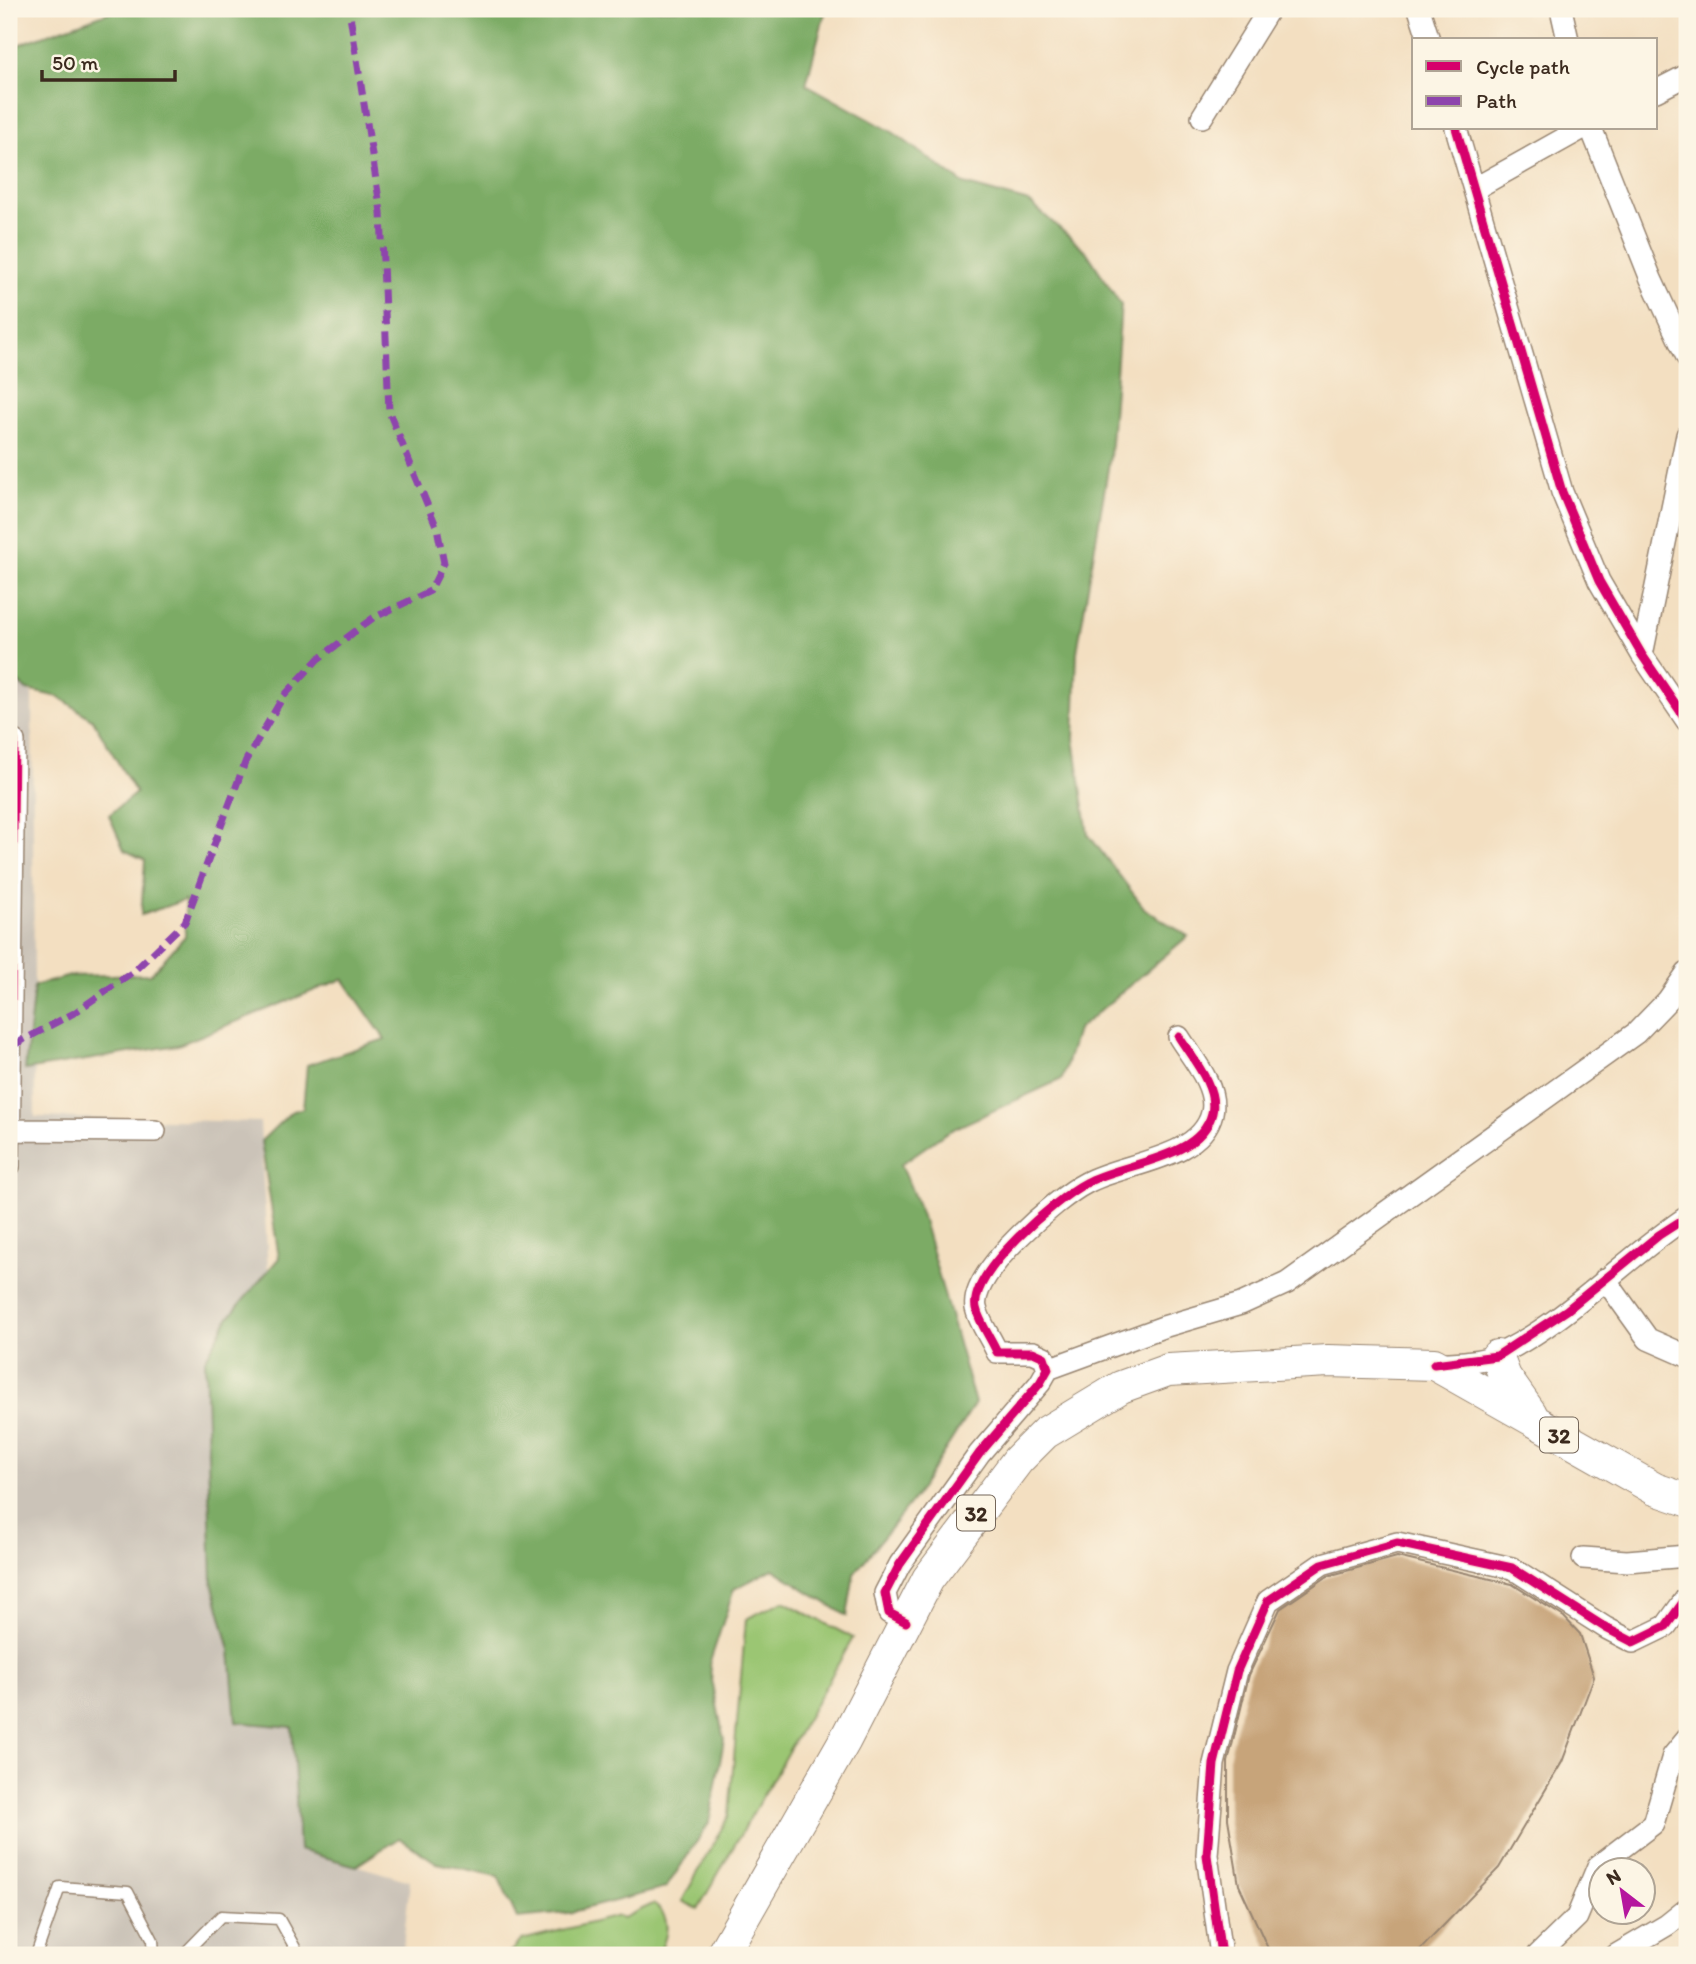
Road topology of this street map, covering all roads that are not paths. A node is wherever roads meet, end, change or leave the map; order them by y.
1 (1269, 9) edge
2 (1419, 9) edge
3 (1560, 9) edge
4 (1428, 38) edge
5 (1568, 38) edge
6 (1687, 75) edge
7 (1658, 90) edge
8 (1202, 117) dead end
9 (1457, 130) edge
10 (1579, 130) edge
11 (1592, 130) edge
12 (1474, 188) junction
13 (1687, 357) edge
14 (1687, 435) edge
15 (1642, 655) junction
16 (1687, 720) edge
17 (9, 741) edge
18 (1687, 973) edge
19 (1179, 1037) dead end
20 (10, 1046) edge
21 (9, 1130) edge
22 (155, 1131) dead end
23 (9, 1166) edge
24 (1687, 1217) edge
25 (1605, 1279) junction
26 (1497, 1356) junction
27 (1687, 1356) edge
28 (1434, 1364) junction
29 (1048, 1370) junction
30 (1539, 1423) junction
31 (1687, 1500) edge
32 (1687, 1556) edge
33 (1583, 1558) dead end
34 (1687, 1597) edge
35 (906, 1622) junction
36 (1687, 1739) edge
37 (1687, 1909) edge
38 (36, 1955) edge
39 (154, 1955) edge
40 (183, 1955) edge
41 (299, 1955) edge
42 (722, 1955) edge
43 (1221, 1955) edge
44 (1538, 1955) edge
45 (1615, 1955) edge

1 - 8 street
2 - 4 street
3 - 5 street
6 - 7 street
9 - 12 street
10 - 12 street
11 - 13 street
12 - 15 street
14 - 15 street
15 - 16 street
17 - 20 street
18 - 29 street
19 - 29 street
20 - 21 street
21 - 22 street
21 - 23 street
24 - 25 street
25 - 26 street
25 - 27 street
26 - 28 street
26 - 30 main road
28 - 30 main road, 32
28 - 35 main road, 32
29 - 35 street
30 - 31 main road, 32
32 - 33 street
34 - 43 street
35 - 42 main road, 32
36 - 44 street
37 - 45 street
38 - 39 lane
40 - 41 lane

